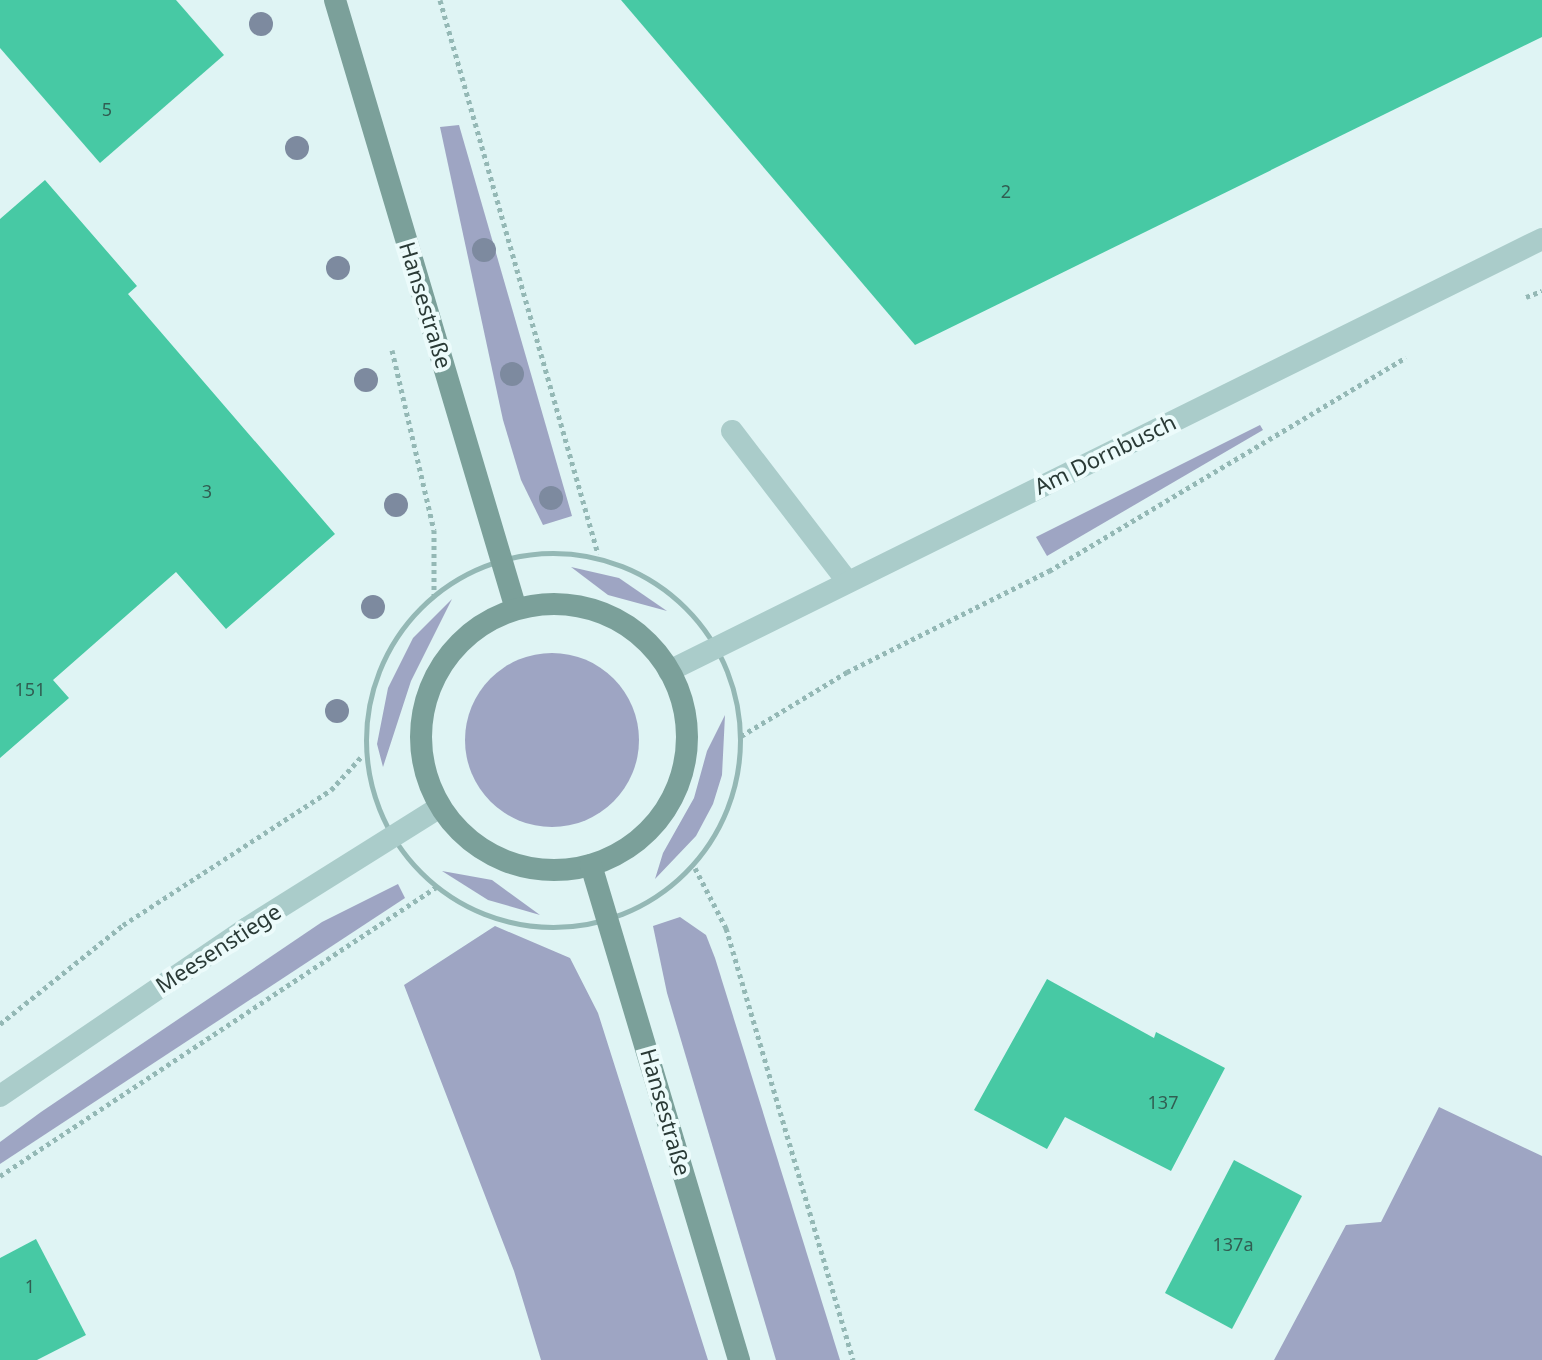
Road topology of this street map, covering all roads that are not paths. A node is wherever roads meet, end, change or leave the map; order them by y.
1 (335, 0) edge
2 (1542, 239) edge
3 (732, 431) dead end
4 (847, 581) junction
5 (516, 609) junction
6 (669, 671) junction
7 (440, 807) junction
8 (591, 865) junction
9 (0, 1096) edge
10 (739, 1360) edge

1 - 5 main road, Hansestraße
2 - 4 street, Am Dornbusch
3 - 4 street
4 - 6 street, Am Dornbusch
5 - 6 main road
5 - 7 main road
6 - 8 main road
7 - 8 main road
7 - 9 street, Meesenstiege
8 - 10 main road, Hansestraße

